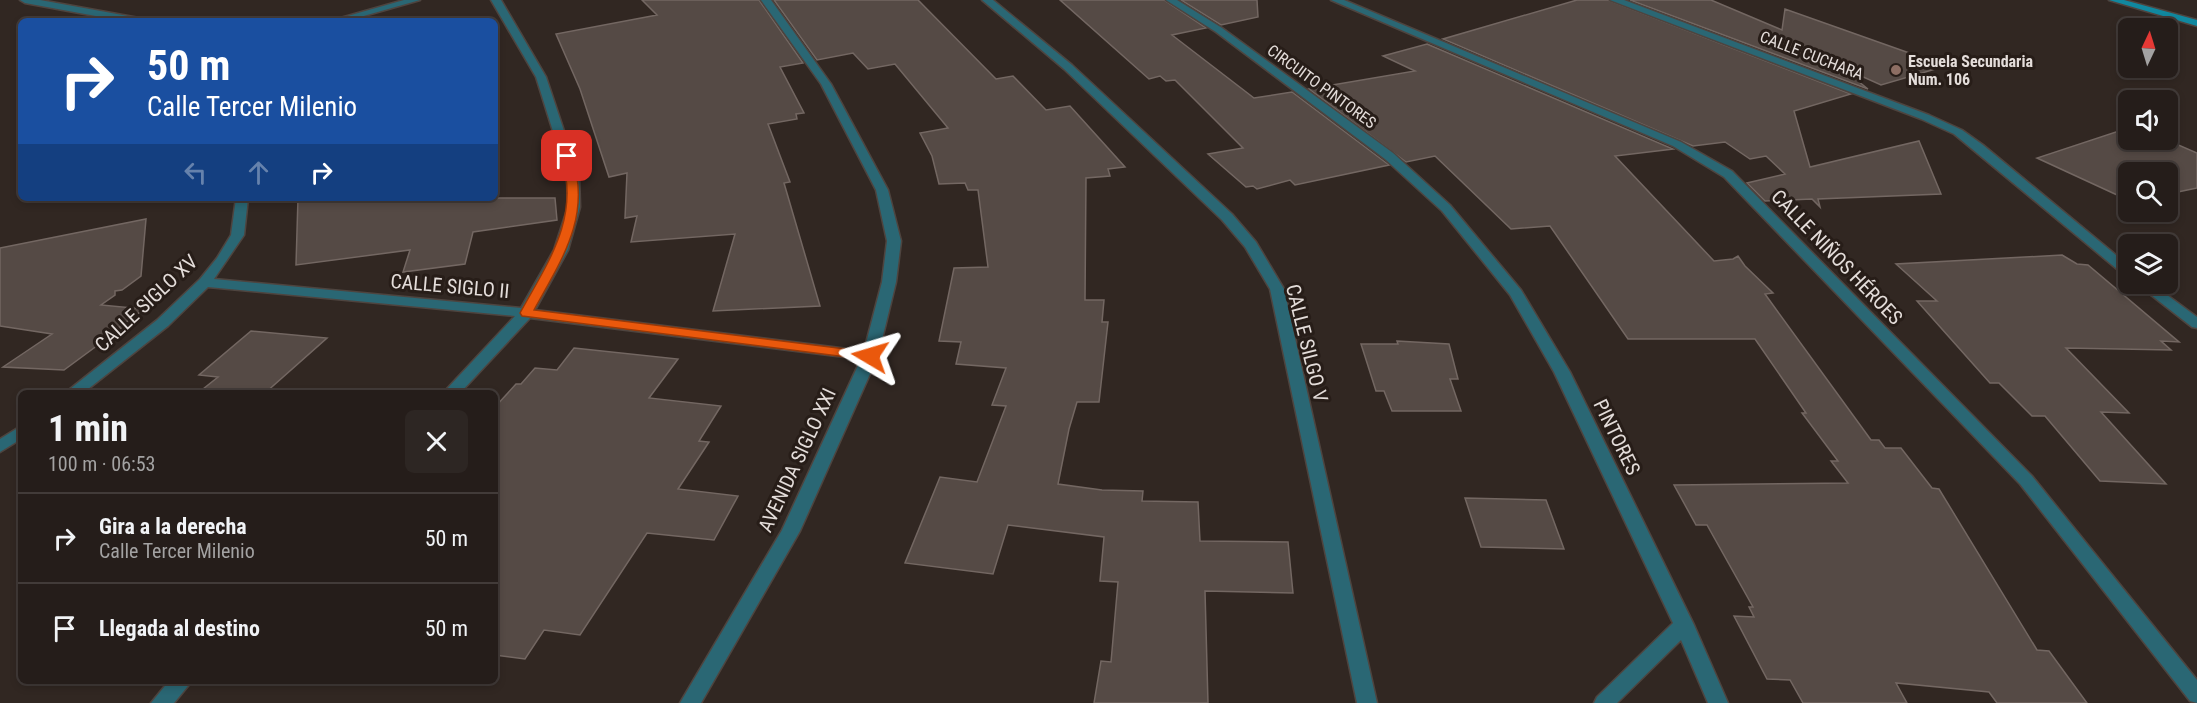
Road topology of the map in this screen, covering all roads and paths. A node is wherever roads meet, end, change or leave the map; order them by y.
1 (25, 0) edge
2 (415, 0) edge
3 (496, 0) edge
4 (766, 0) edge
5 (987, 0) edge
6 (1171, 0) edge
7 (1336, 0) edge
8 (1615, 0) edge
9 (2114, 0) edge
10 (123, 18) edge
11 (346, 18) edge
12 (2197, 23) edge
13 (242, 201) edge
14 (1446, 208) joint
15 (2118, 263) edge
16 (204, 282) junction
17 (2157, 294) edge
18 (526, 313) junction
19 (2197, 324) edge
20 (870, 356) junction
21 (77, 390) edge
22 (455, 390) edge
23 (18, 434) edge
24 (0, 447) edge
25 (1684, 625) junction
26 (179, 684) edge
27 (2197, 695) edge
28 (161, 703) edge
29 (690, 703) edge
30 (1367, 703) edge
31 (1604, 703) edge
32 (1718, 703) edge

1 - 10 street
2 - 11 street
3 - 18 street
4 - 20 street, AVENIDA SIGLO XXI
5 - 30 street, CALLE SILGO V
6 - 14 street, CIRCUITO PINTORES
7 - 27 street, CALLE NIÑOS HÉROES
8 - 15 street, CALLE CUCHARA
9 - 12 main road
13 - 16 street, CALLE SIGLO XV
14 - 25 street, PINTORES
16 - 18 street, CALLE SIGLO II
16 - 21 street, CALLE SIGLO XV
17 - 19 street
18 - 20 street, CALLE SIGLO II
18 - 22 street
20 - 29 street, AVENIDA SIGLO XXI
23 - 24 street
25 - 31 street
25 - 32 street, PINTORES
26 - 28 street

